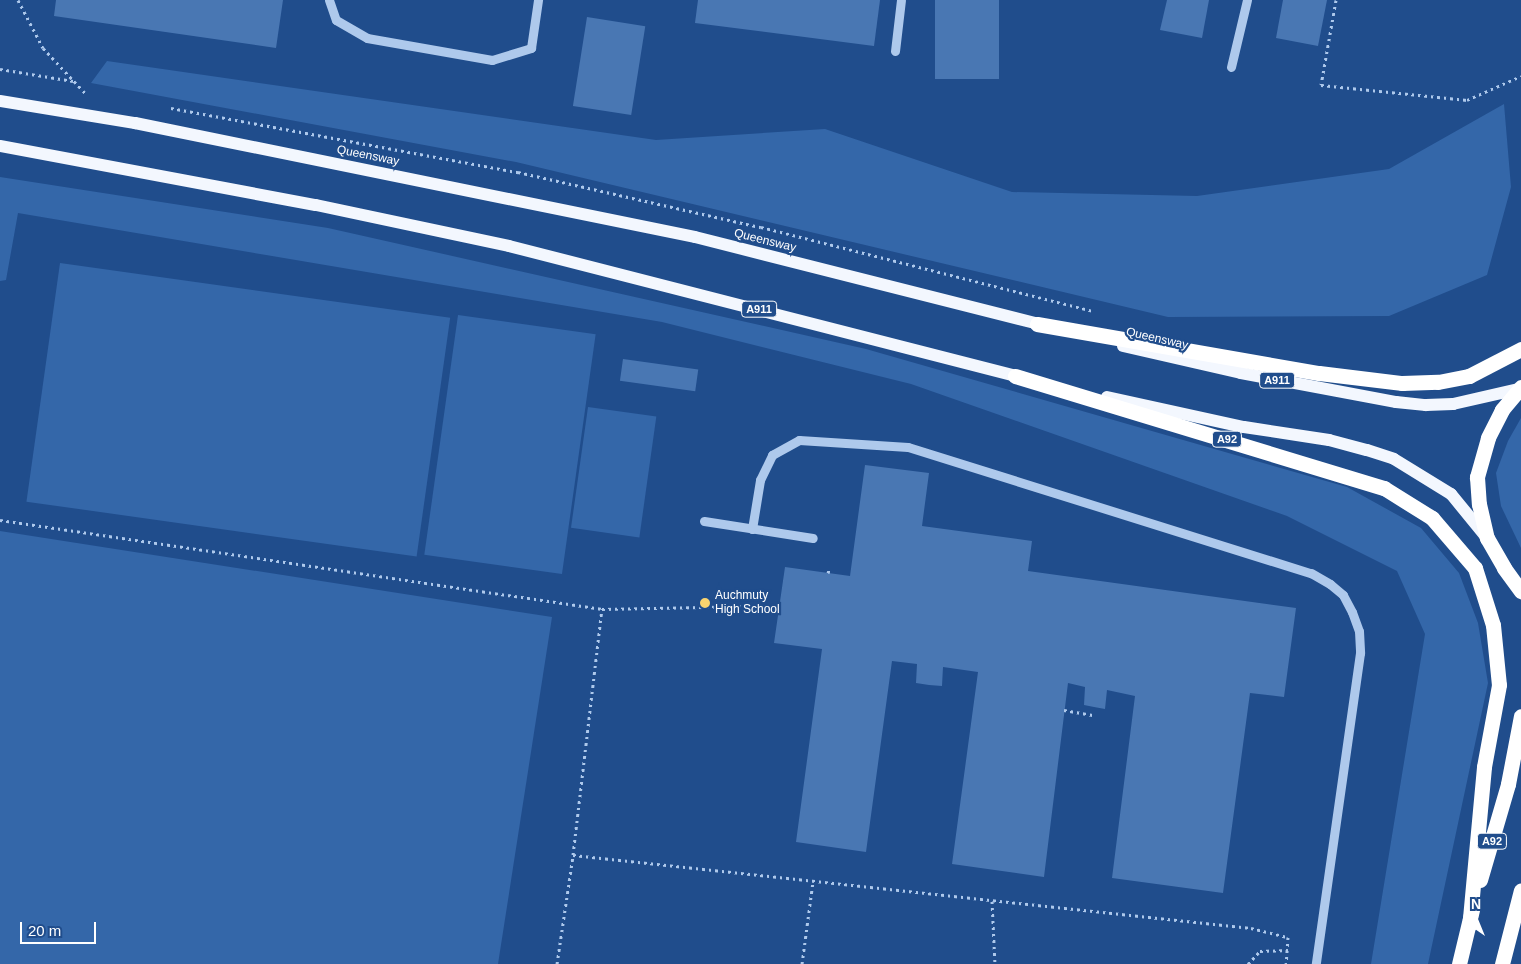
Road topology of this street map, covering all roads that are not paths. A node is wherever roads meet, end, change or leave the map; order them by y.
1 (329, 0) edge
2 (538, 0) edge
3 (901, 0) edge
4 (1246, 0) edge
5 (895, 51) dead end
6 (1231, 67) dead end
7 (0, 101) edge
8 (0, 146) edge
9 (1037, 324) junction
10 (1521, 349) edge
11 (1015, 376) junction
12 (1520, 388) edge
13 (704, 521) dead end
14 (752, 529) junction
15 (813, 538) dead end
16 (1487, 538) junction
17 (1521, 591) edge
18 (1521, 716) edge
19 (1521, 890) edge
20 (1470, 919) junction
21 (1316, 964) edge
22 (1459, 964) edge
23 (1502, 964) edge

1 - 2 lane
3 - 5 lane
4 - 6 lane
7 - 9 main road, Queensway / A911
8 - 11 main road, A911
9 - 10 highway
9 - 12 main road, Queensway / A911
11 - 16 main road, A911
11 - 20 highway, A92
12 - 16 highway
13 - 14 lane
14 - 15 lane
14 - 21 lane
16 - 17 highway
18 - 20 highway, A92
19 - 23 highway
20 - 22 highway, A92

